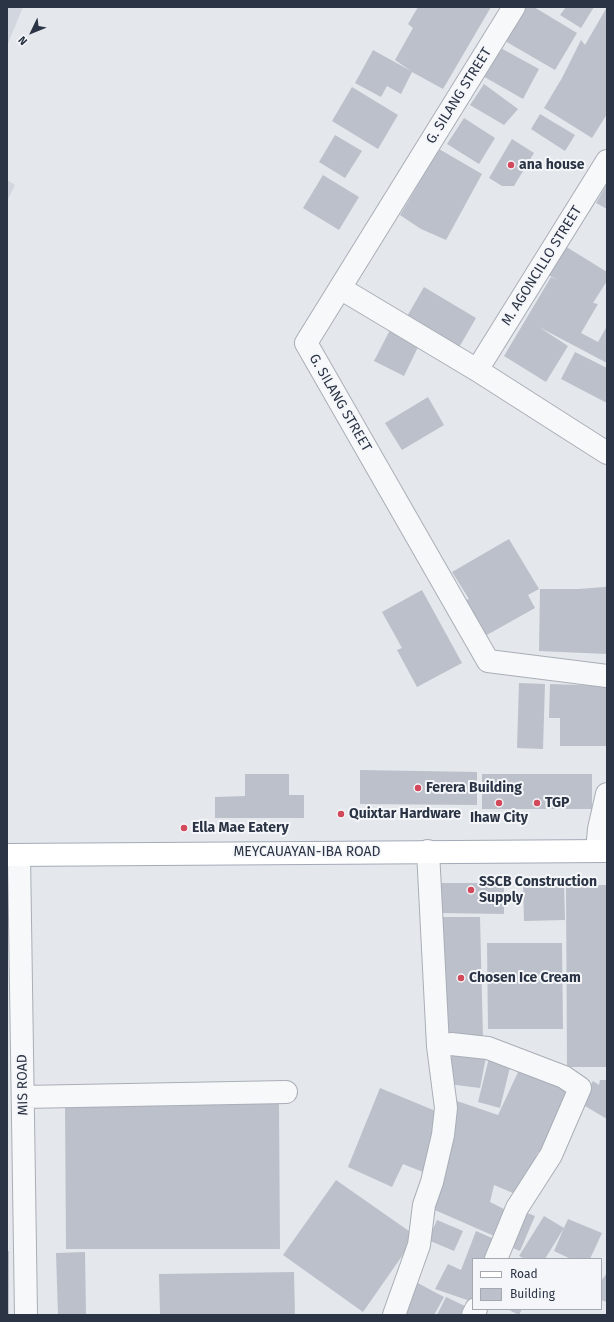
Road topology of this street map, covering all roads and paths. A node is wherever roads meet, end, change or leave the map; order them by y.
1 (514, 7) edge
2 (607, 161) edge
3 (340, 288) junction
4 (477, 370) junction
5 (607, 454) edge
6 (607, 676) edge
7 (607, 794) edge
8 (428, 851) junction
9 (602, 851) edge
10 (13, 855) edge
11 (438, 1046) junction
12 (286, 1092) dead end
13 (23, 1096) junction
14 (496, 1258) edge
15 (26, 1315) edge
16 (394, 1315) edge

1 - 3 street, G. SILANG STREET
2 - 4 street, M. AGONCILLO STREET
3 - 4 street
3 - 6 street, G. SILANG STREET
4 - 5 street
7 - 9 street
8 - 9 main road, MEYCAUAYAN-IBA ROAD
8 - 10 main road, MEYCAUAYAN-IBA ROAD
8 - 11 street
10 - 13 street, MIS ROAD
11 - 14 street
11 - 16 street
12 - 13 street
13 - 15 street, MIS ROAD

